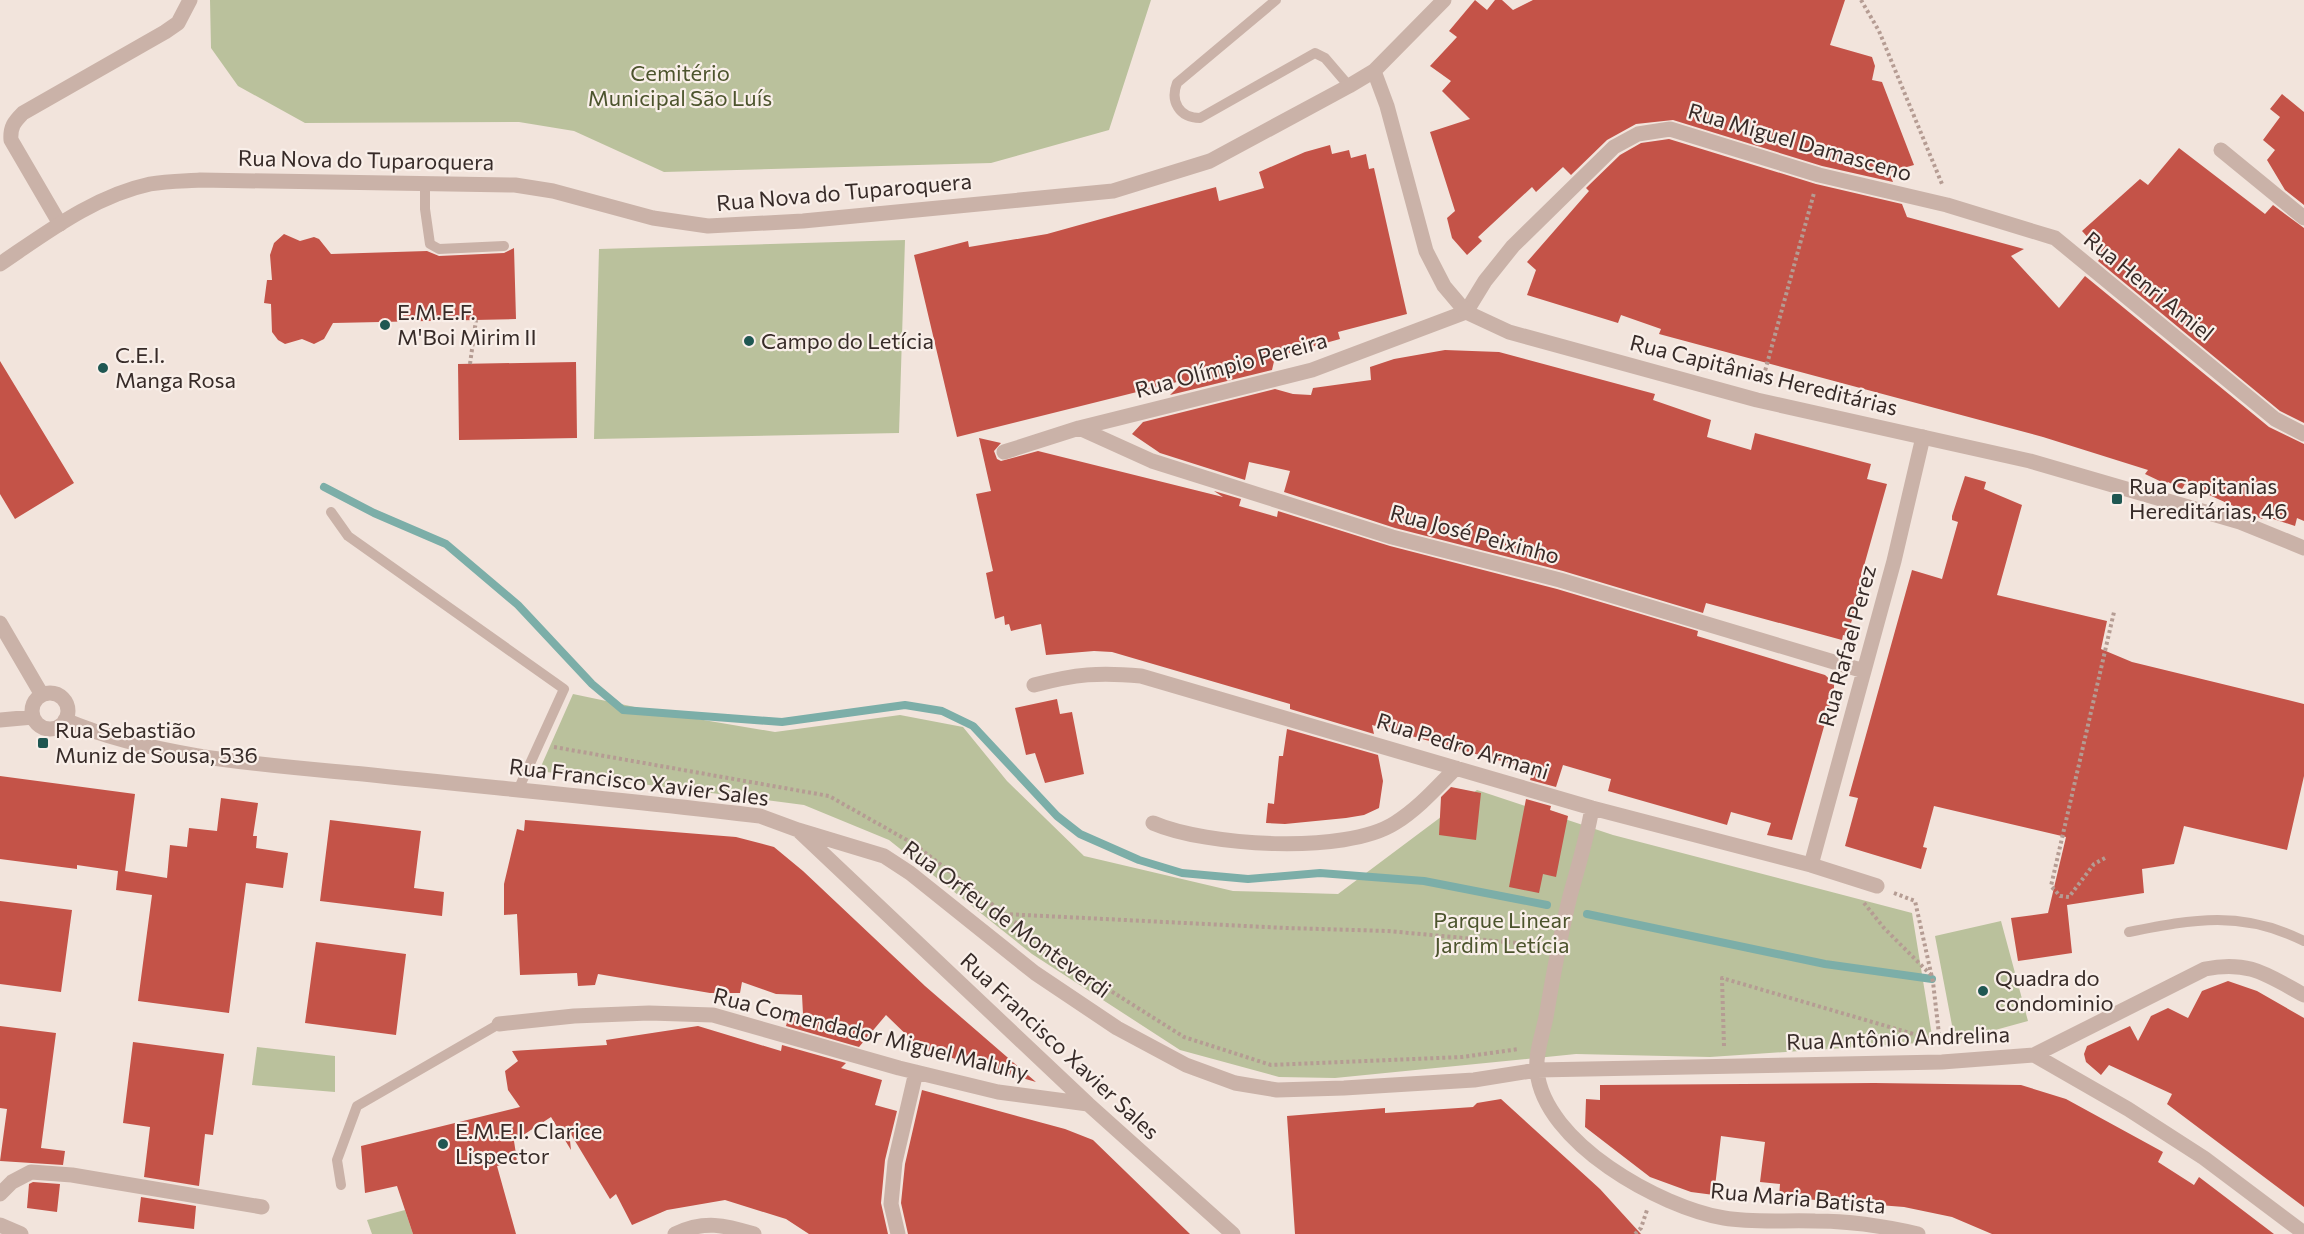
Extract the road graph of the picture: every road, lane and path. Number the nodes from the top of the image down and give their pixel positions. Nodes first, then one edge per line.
1 (190, 0) edge
2 (1276, 0) edge
3 (1444, 0) edge
4 (1861, 0) edge
5 (1374, 71) junction
6 (1349, 86) junction
7 (2221, 150) dead end
8 (1820, 175) junction
9 (425, 184) junction
10 (1947, 206) junction
11 (2304, 218) edge
12 (60, 224) junction
13 (504, 246) dead end
14 (0, 264) edge
15 (1466, 312) junction
16 (476, 320) dead end
17 (470, 364) dead end
18 (1757, 400) junction
19 (1079, 428) junction
20 (2304, 434) edge
21 (1923, 437) junction
22 (1004, 452) dead end
23 (331, 512) dead end
24 (2304, 548) edge
25 (2114, 612) dead end
26 (0, 623) edge
27 (1864, 671) junction
28 (1034, 686) dead end
29 (42, 696) junction
30 (33, 717) junction
31 (0, 720) edge
32 (65, 720) junction
33 (539, 745) junction
34 (1456, 768) junction
35 (518, 790) junction
36 (1592, 808) junction
37 (1153, 823) dead end
38 (798, 830) junction
39 (2105, 858) dead end
40 (1810, 865) junction
41 (1870, 884) junction
42 (1003, 914) junction
43 (2129, 932) dead end
44 (2304, 940) edge
45 (1559, 948) junction
46 (1931, 975) junction
47 (2304, 995) edge
48 (499, 1024) joint
49 (1940, 1041) junction
50 (1541, 1047) junction
51 (2034, 1055) junction
52 (1942, 1062) junction
53 (1721, 1065) junction
54 (1537, 1070) junction
55 (916, 1072) junction
56 (1088, 1104) junction
57 (341, 1185) dead end
58 (0, 1194) edge
59 (1653, 1195) junction
60 (262, 1207) dead end
61 (0, 1225) edge
62 (2304, 1233) edge
63 (21, 1234) edge
64 (675, 1234) edge
65 (754, 1234) edge
66 (898, 1234) edge
67 (1233, 1234) edge
68 (1635, 1234) edge
69 (1918, 1234) edge

1 - 12 street
2 - 6 lane
3 - 5 street, Rua Nova do Tuparoquera
4 - 10 path
5 - 6 street, Rua Nova do Tuparoquera
5 - 15 street, Rua Capitânias Hereditárias
6 - 9 street, Rua Nova do Tuparoquera
7 - 11 street
8 - 10 street, Rua Miguel Damasceno
8 - 15 street, Rua Miguel Damasceno
8 - 18 path
9 - 12 street, Rua Nova do Tuparoquera
9 - 13 lane
10 - 20 street, Rua Henri Amiel
12 - 14 street, Rua Nova do Tuparoquera
15 - 18 street, Rua Capitânias Hereditárias
15 - 19 street, Rua Olímpio Pereira
16 - 17 path
18 - 21 street, Rua Capitânias Hereditárias
19 - 22 street, Rua Olímpio Pereira
19 - 27 street, Rua José Peixinho
21 - 24 street, Rua Capitânias Hereditárias
21 - 27 street, Rua Rafael Perez
23 - 33 lane
25 - 39 path
26 - 29 street
27 - 40 street, Rua Rafael Perez
28 - 34 street, Rua Pedro Armani
29 - 30 street
29 - 32 street
30 - 31 street
30 - 32 street
32 - 35 street, Rua Francisco Xavier Sales
33 - 35 lane
33 - 42 path
34 - 36 street, Rua Pedro Armani
34 - 37 street
35 - 38 street, Rua Francisco Xavier Sales
36 - 40 street, Rua Pedro Armani
36 - 45 street, Rua Maria Batista
38 - 54 street, Rua Orfeu de Monteverdi
38 - 56 street, Rua Francisco Xavier Sales
40 - 41 street, Rua Pedro Armani
41 - 46 path
41 - 46 path
42 - 45 path
42 - 50 path
43 - 44 lane
45 - 50 street, Rua Maria Batista
46 - 49 path
47 - 51 street, Rua Antônio Andrelina
48 - 55 street, Rua Comendador Miguel Maluhy
48 - 57 lane
49 - 52 path
49 - 53 path
50 - 54 street, Rua Maria Batista
51 - 52 street, Rua Antônio Andrelina
51 - 62 street
52 - 53 street, Rua Antônio Andrelina
53 - 54 street, Rua Antônio Andrelina
54 - 59 street, Rua Maria Batista
55 - 56 street, Rua Comendador Miguel Maluhy
55 - 66 street
56 - 67 street, Rua Francisco Xavier Sales
58 - 60 street
59 - 68 path
59 - 69 street, Rua Maria Batista
61 - 63 street
64 - 65 street

